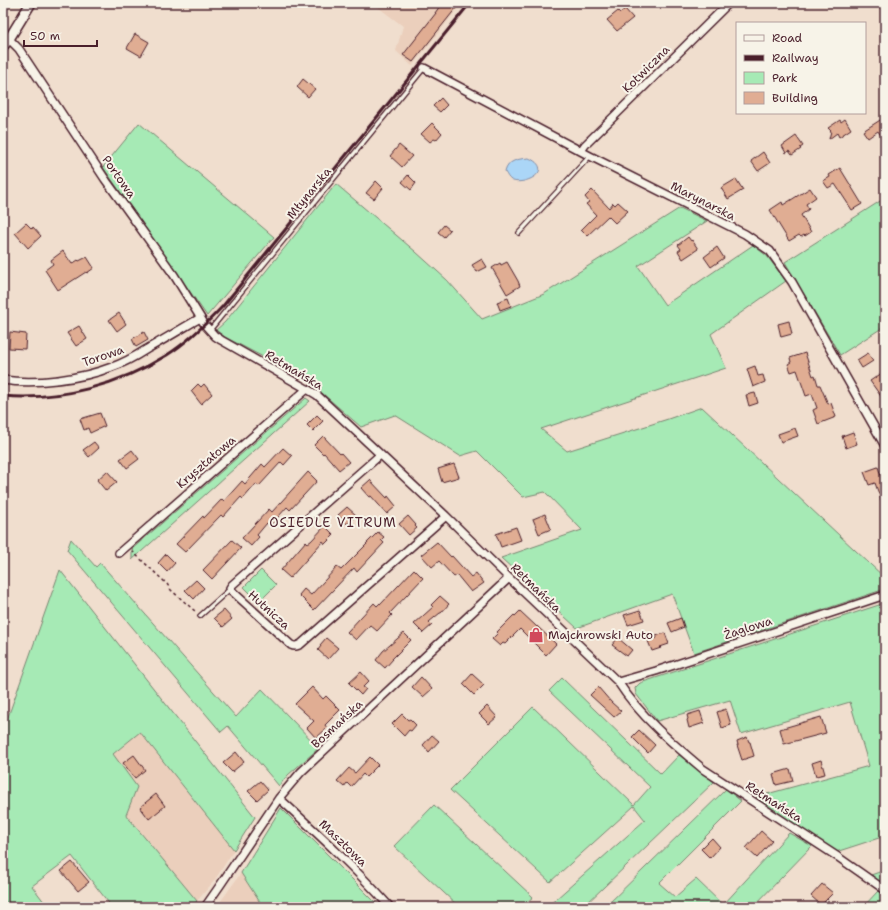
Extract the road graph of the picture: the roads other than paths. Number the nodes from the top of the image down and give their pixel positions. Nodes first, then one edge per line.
1 (31, 3) edge
2 (728, 3) edge
3 (6, 42) edge
4 (424, 68) joint
5 (581, 151) junction
6 (590, 156) junction
7 (519, 234) dead end
8 (200, 318) junction
9 (210, 330) junction
10 (3, 380) edge
11 (307, 389) junction
12 (885, 446) edge
13 (380, 455) junction
14 (446, 516) junction
15 (119, 553) dead end
16 (509, 578) junction
17 (230, 588) junction
18 (885, 595) edge
19 (200, 616) road end
20 (618, 682) junction
21 (279, 798) junction
22 (885, 890) edge
23 (205, 907) edge
24 (390, 907) edge

1 - 3 street, Portowa
2 - 5 street, Kotwiczna
3 - 8 street, Portowa
4 - 5 street, Marynarska
4 - 9 lane, Młynarska
5 - 6 street, Marynarska
6 - 7 lane
6 - 12 street, Marynarska
8 - 9 street, Portowa
8 - 10 street, Torowa
9 - 11 street, Retmańska
11 - 13 street, Retmańska
11 - 15 street, Kryształowa
13 - 14 street, Retmańska
13 - 17 street, Hutnicza
14 - 16 street, Retmańska
14 - 17 street, Hutnicza
16 - 20 street, Retmańska
16 - 21 street, Bosmańska
17 - 19 lane
18 - 20 street, Żaglowa
20 - 22 street, Retmańska
21 - 23 street, Bosmańska
21 - 24 street, Masztowa

